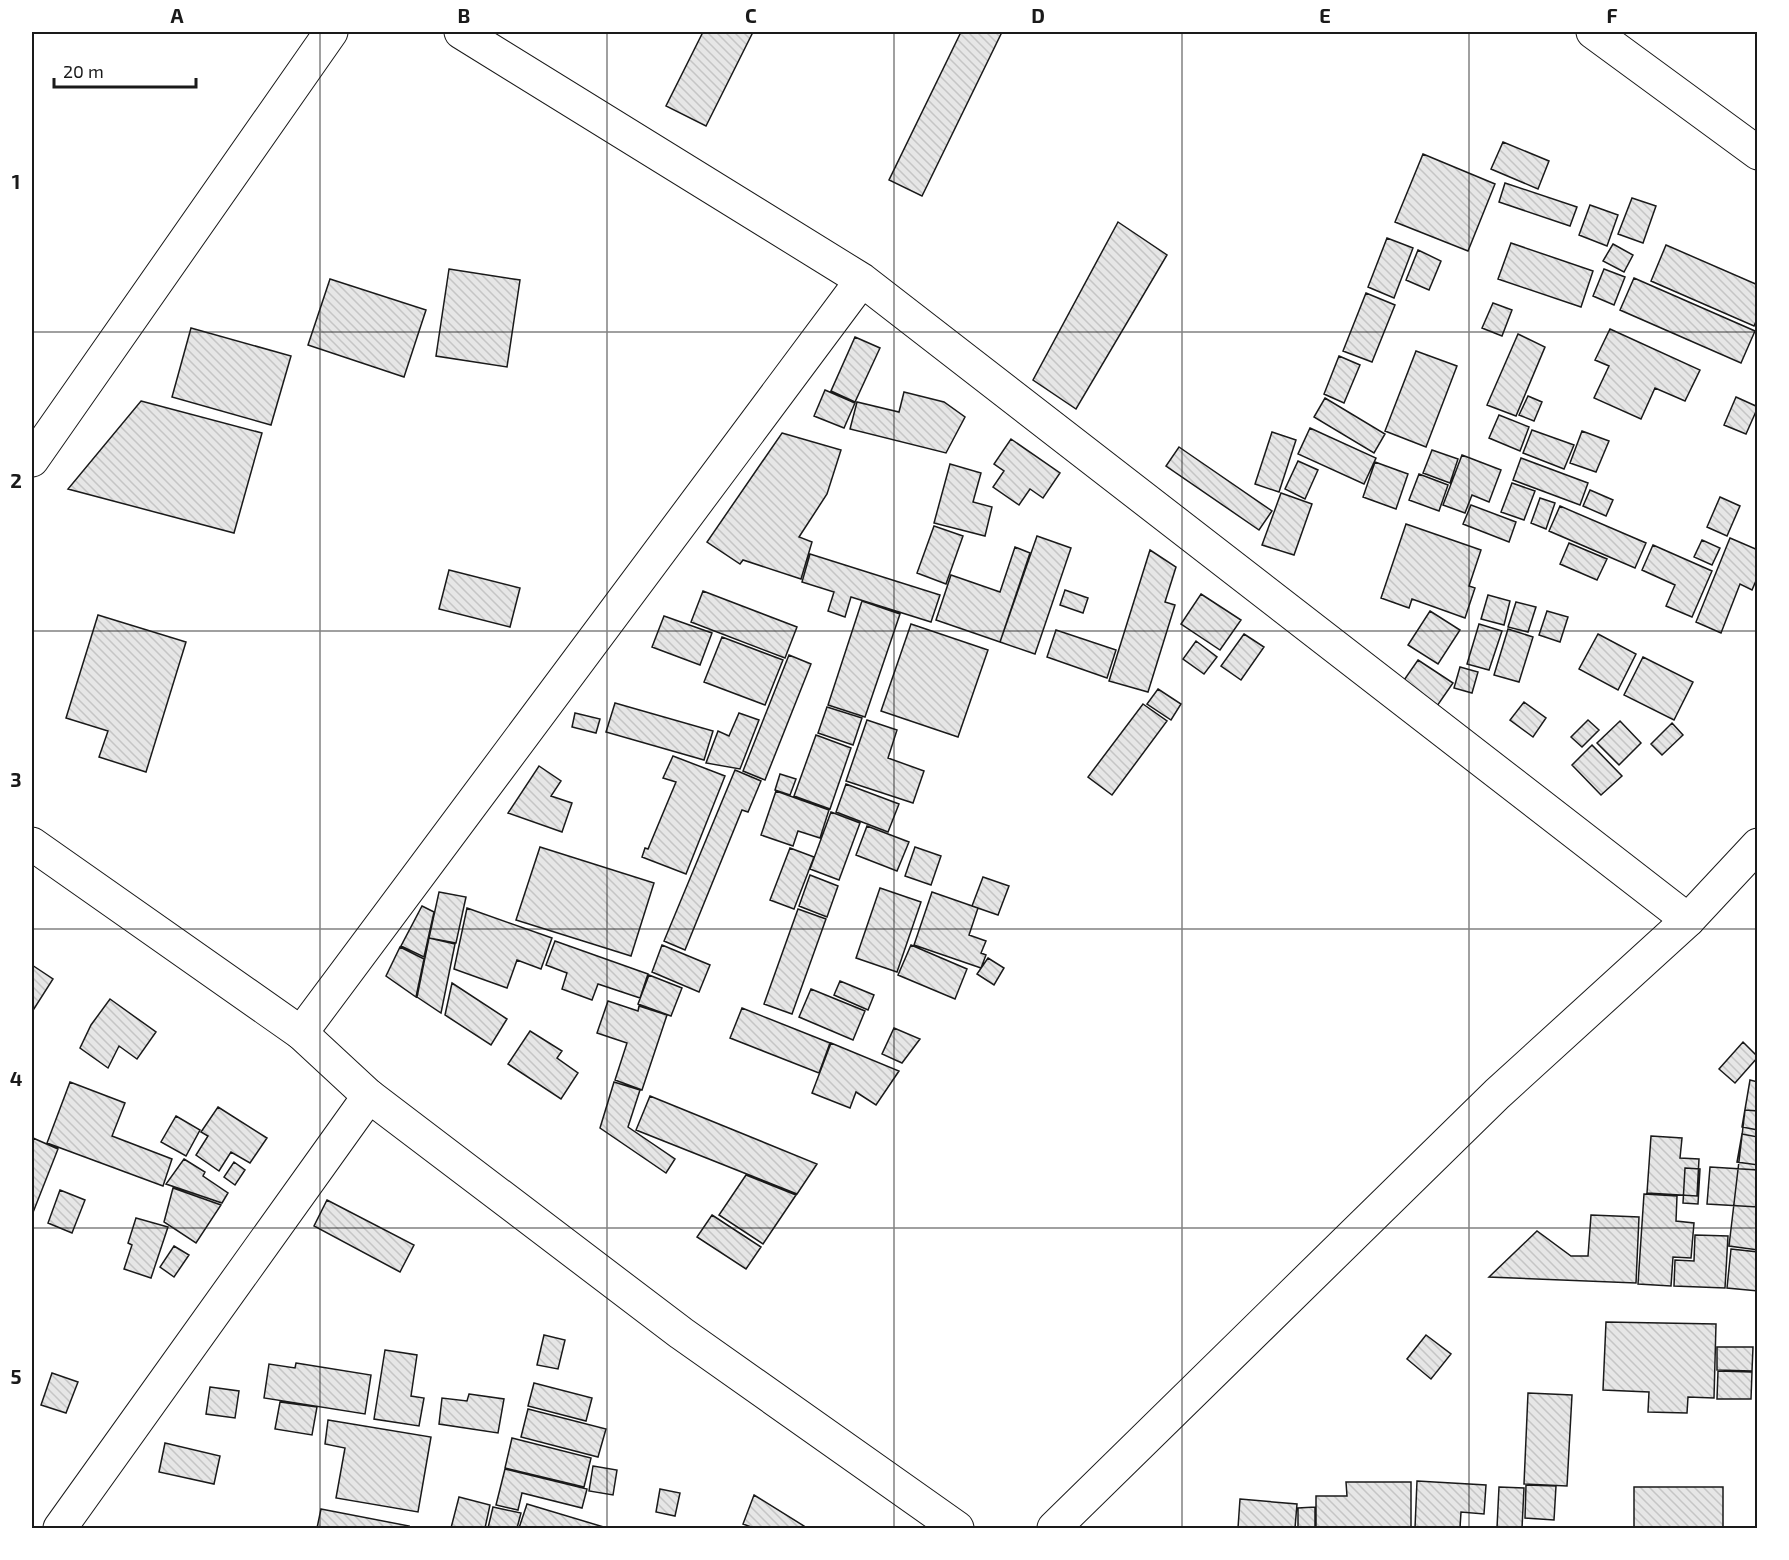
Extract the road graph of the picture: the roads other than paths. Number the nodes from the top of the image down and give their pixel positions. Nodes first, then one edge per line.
1 (331, 32) edge
2 (461, 32) edge
3 (1593, 32) edge
4 (1758, 153) edge
5 (862, 280) junction
6 (32, 460) edge
7 (32, 844) edge
8 (1758, 845) edge
9 (1688, 920) junction
10 (301, 1033) junction
11 (369, 1096) junction
12 (60, 1528) edge
13 (957, 1528) edge
14 (1054, 1528) edge

1 - 6 street
2 - 5 street
3 - 4 street
5 - 9 street
5 - 10 street
7 - 10 street
8 - 9 street
9 - 14 street
10 - 11 street
11 - 12 street
11 - 13 street

